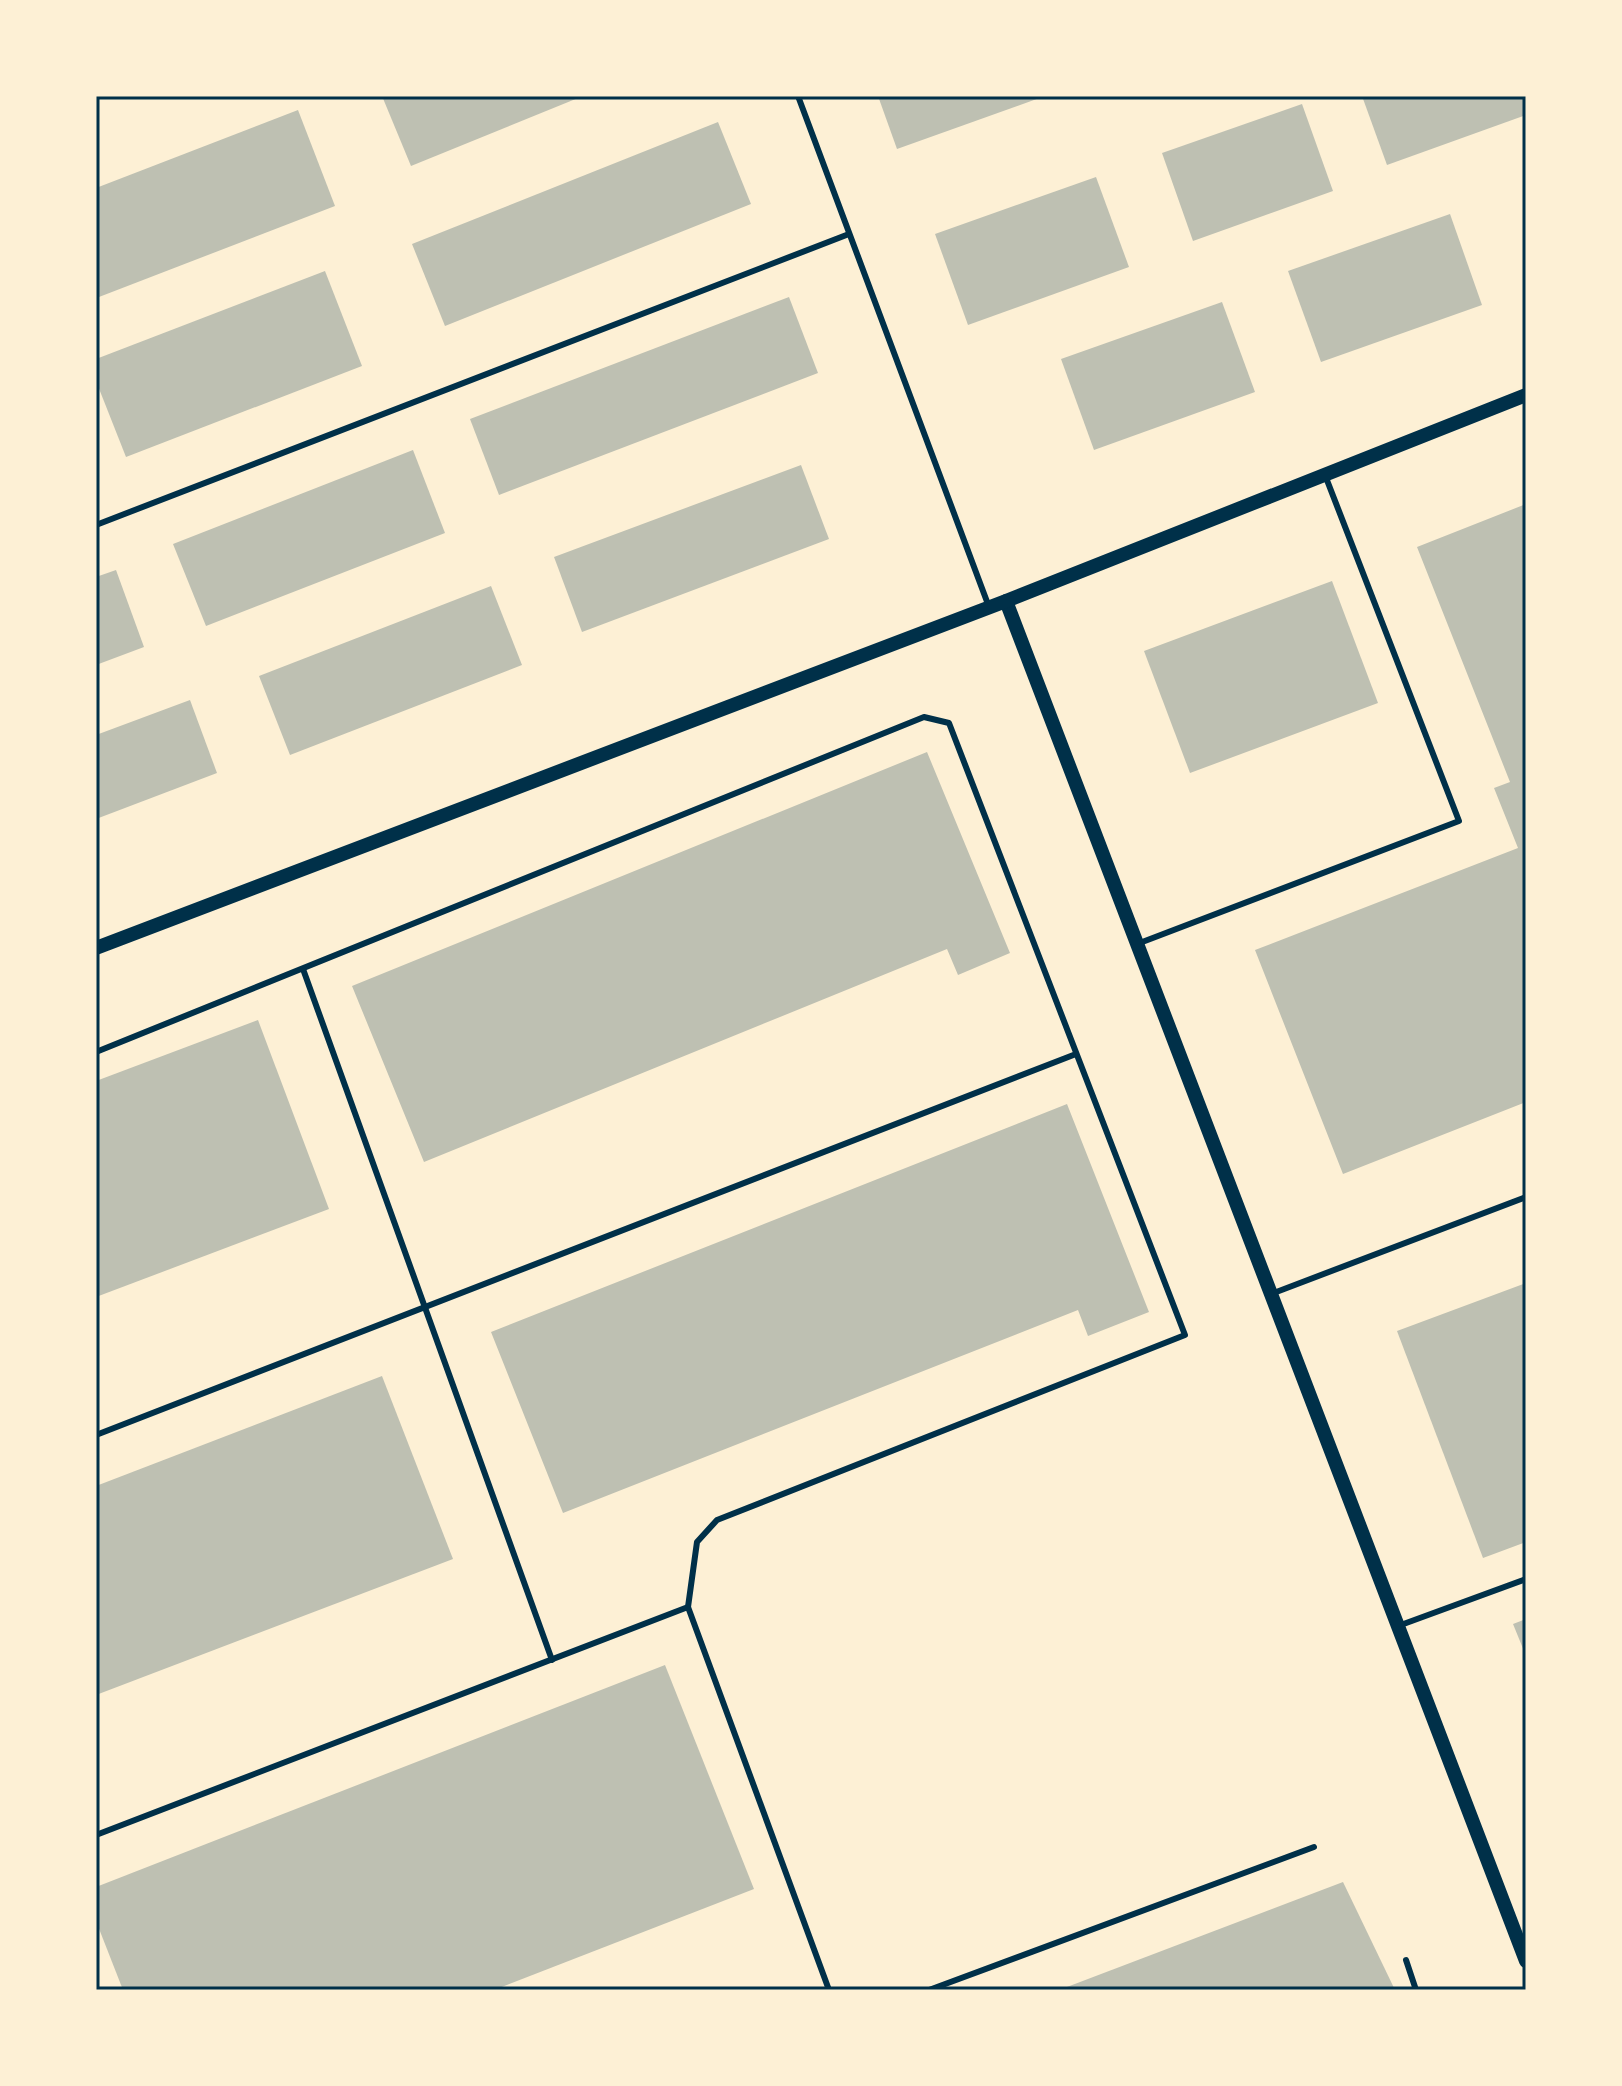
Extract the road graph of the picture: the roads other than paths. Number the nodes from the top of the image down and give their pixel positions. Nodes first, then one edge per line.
1 (798, 96) edge
2 (849, 234) junction
3 (1526, 395) edge
4 (1325, 475) junction
5 (96, 525) edge
6 (1006, 601) junction
7 (989, 607) junction
8 (1137, 944) junction
9 (96, 948) edge
10 (303, 969) junction
11 (96, 1052) edge
12 (1076, 1054) junction
13 (1526, 1197) edge
14 (1271, 1294) junction
15 (425, 1307) junction
16 (96, 1435) edge
17 (1526, 1579) edge
18 (688, 1607) junction
19 (1398, 1626) junction
20 (552, 1660) junction
21 (96, 1835) edge
22 (1314, 1847) dead end
23 (1520, 1927) edge
24 (1406, 1960) dead end
25 (1526, 1961) edge
26 (829, 1990) edge
27 (929, 1990) edge
28 (1416, 1990) edge

1 - 2 lane
2 - 5 lane
2 - 7 lane
3 - 4 street
4 - 6 street
4 - 8 lane
6 - 7 street
6 - 8 street
7 - 9 street
8 - 14 street
10 - 11 lane
10 - 12 lane
10 - 15 lane
12 - 15 lane
12 - 18 lane
13 - 14 lane
14 - 19 street
15 - 16 lane
15 - 20 lane
17 - 19 lane
18 - 20 lane
18 - 26 lane
19 - 23 street
20 - 21 lane
22 - 27 lane
23 - 25 street
24 - 28 lane

